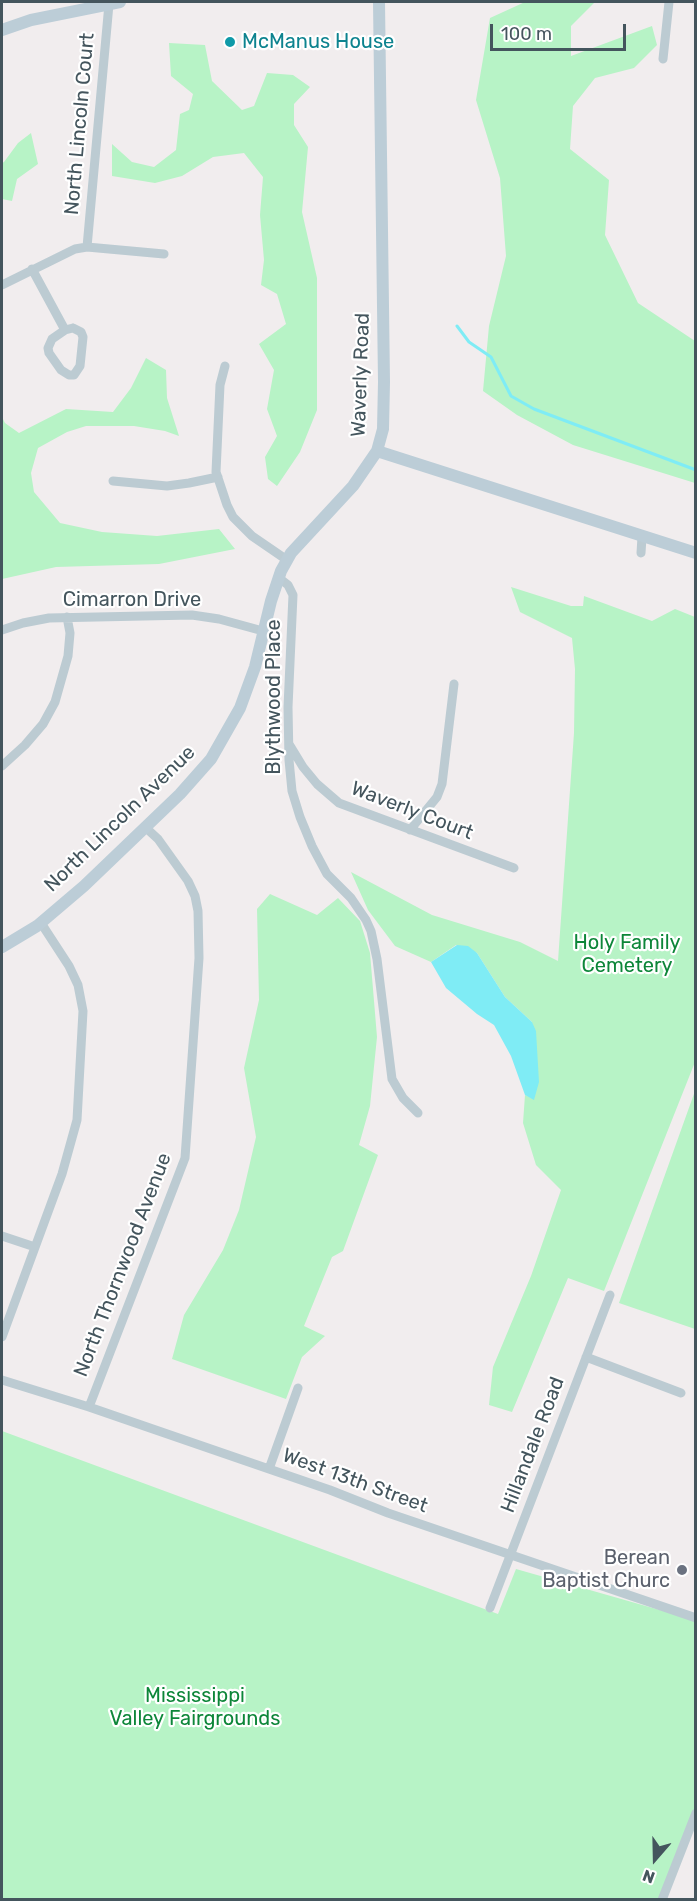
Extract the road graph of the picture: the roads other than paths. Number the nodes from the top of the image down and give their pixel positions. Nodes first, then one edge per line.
1 (379, 2) edge
2 (669, 2) edge
3 (114, 3) edge
4 (2, 30) edge
5 (663, 59) dead end
6 (87, 247) junction
7 (164, 254) dead end
8 (32, 268) junction
9 (2, 285) edge
10 (65, 330) junction
11 (225, 366) dead end
12 (377, 451) junction
13 (218, 477) junction
14 (113, 481) dead end
15 (642, 537) junction
16 (696, 553) edge
17 (641, 554) dead end
18 (287, 560) junction
19 (279, 578) junction
20 (67, 617) junction
21 (2, 630) edge
22 (263, 631) junction
23 (454, 684) dead end
24 (288, 742) junction
25 (2, 766) edge
26 (145, 827) junction
27 (410, 830) junction
28 (514, 868) dead end
29 (41, 923) junction
30 (2, 947) edge
31 (418, 1113) dead end
32 (2, 1236) edge
33 (35, 1247) junction
34 (610, 1295) dead end
35 (2, 1337) edge
36 (586, 1357) junction
37 (2, 1380) edge
38 (298, 1388) dead end
39 (681, 1393) dead end
40 (89, 1407) junction
41 (269, 1469) junction
42 (510, 1555) junction
43 (490, 1608) dead end
44 (696, 1618) edge
45 (696, 1813) edge
46 (691, 1839) edge
47 (662, 1899) edge

1 - 12 street, Waverly Road
2 - 5 street
3 - 4 street
3 - 6 street, North Lincoln Court
6 - 7 street
6 - 8 street
8 - 9 street
8 - 10 street
10 - 10 street
11 - 13 street
12 - 15 street, Waverly Road
12 - 18 street, North Lincoln Avenue
13 - 14 street
13 - 18 street
15 - 16 street, Waverly Road
15 - 17 street
18 - 19 street, North Lincoln Avenue
19 - 22 street, North Lincoln Avenue
19 - 24 street, Blythwood Place
20 - 21 street, Cimarron Drive
20 - 22 street, Cimarron Drive
20 - 25 street
22 - 26 street, North Lincoln Avenue
23 - 27 street
24 - 27 street, Waverly Court
24 - 31 street, Blythwood Place
26 - 29 street, North Lincoln Avenue
26 - 40 street, North Thornwood Avenue
27 - 28 street, Waverly Court
29 - 30 street, North Lincoln Avenue
29 - 33 street
32 - 33 street
33 - 35 street
34 - 36 street, Hillandale Road
36 - 39 street
36 - 42 street, Hillandale Road
37 - 40 street, West 13th Street
38 - 41 street
40 - 41 street, West 13th Street
41 - 42 street, West 13th Street
42 - 43 street, Hillandale Road
42 - 44 street, West 13th Street
45 - 46 street
46 - 47 street

